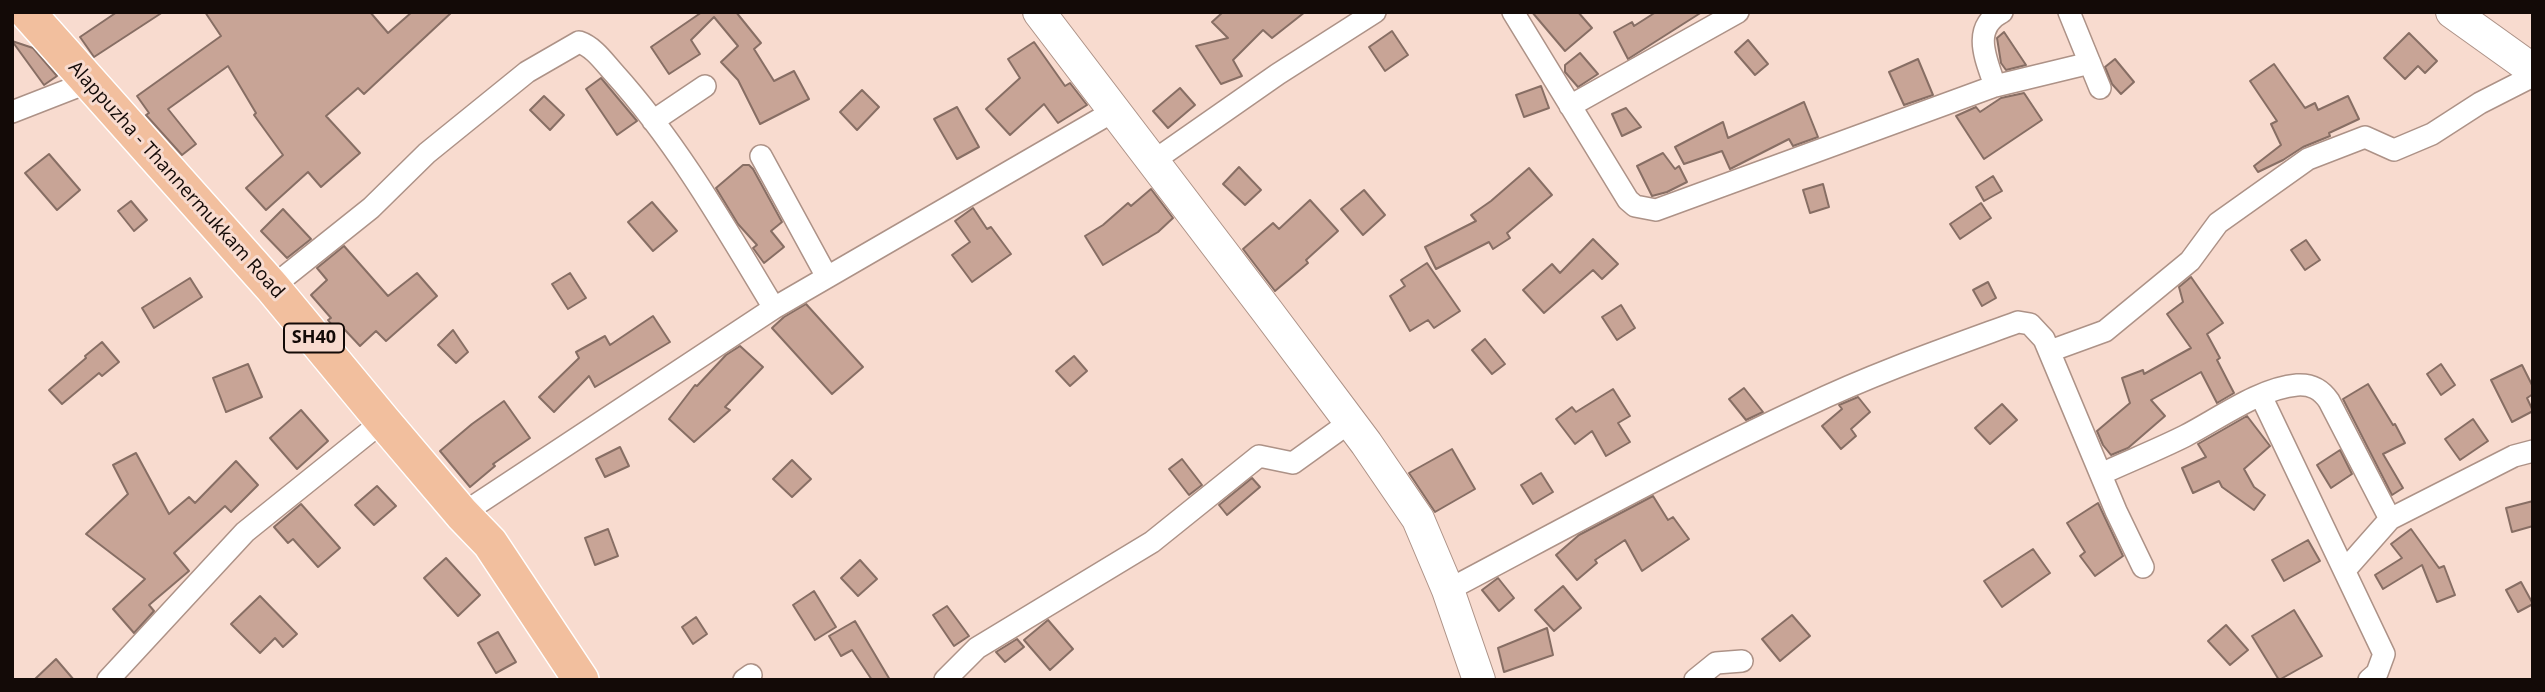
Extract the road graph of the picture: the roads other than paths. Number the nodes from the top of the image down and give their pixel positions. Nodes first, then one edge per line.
1 (27, 12) edge
2 (1040, 12) edge
3 (1375, 12) edge
4 (1513, 12) edge
5 (1738, 12) edge
6 (2002, 12) edge
7 (2069, 12) edge
8 (2452, 12) edge
9 (2090, 63) junction
10 (2533, 70) edge
11 (2533, 76) edge
12 (89, 82) junction
13 (705, 86) dead end
14 (1996, 86) junction
15 (2100, 88) dead end
16 (1570, 106) junction
17 (1114, 111) junction
18 (12, 112) edge
19 (653, 121) junction
20 (761, 156) dead end
21 (1152, 162) junction
22 (827, 277) junction
23 (272, 287) junction
24 (774, 308) junction
25 (2050, 351) junction
26 (2261, 396) junction
27 (383, 421) junction
28 (1350, 422) junction
29 (2533, 450) edge
30 (2101, 474) junction
31 (462, 514) junction
32 (2390, 519) junction
33 (2143, 567) dead end
34 (2345, 570) junction
35 (1448, 590) junction
36 (1742, 661) dead end
37 (2380, 678) edge
38 (108, 680) edge
39 (581, 680) edge
40 (945, 680) edge
41 (1479, 680) edge
42 (1695, 680) edge

1 - 12 main road, Alappuzha - Thannermukkam Road / SH40
2 - 17 main road
3 - 21 street
4 - 16 street
5 - 16 street
6 - 14 street
7 - 9 street
8 - 10 main road
9 - 14 street
9 - 15 street
11 - 25 street
12 - 18 street
12 - 23 main road, Alappuzha - Thannermukkam Road / SH40
13 - 19 street
14 - 16 street
17 - 21 main road
17 - 22 street
19 - 23 street
19 - 24 street
20 - 22 street
21 - 28 main road
22 - 24 street
23 - 27 main road, Alappuzha - Thannermukkam Road / SH40
24 - 31 street
25 - 30 street
25 - 35 street
26 - 30 street
26 - 32 street
26 - 34 street
27 - 31 main road, Alappuzha - Thannermukkam Road / SH40
27 - 38 street
28 - 35 main road
28 - 40 street
29 - 32 street
30 - 33 street
31 - 39 main road, Alappuzha - Thannermukkam Road / SH40
32 - 34 street
34 - 37 street
35 - 41 main road
36 - 42 street

